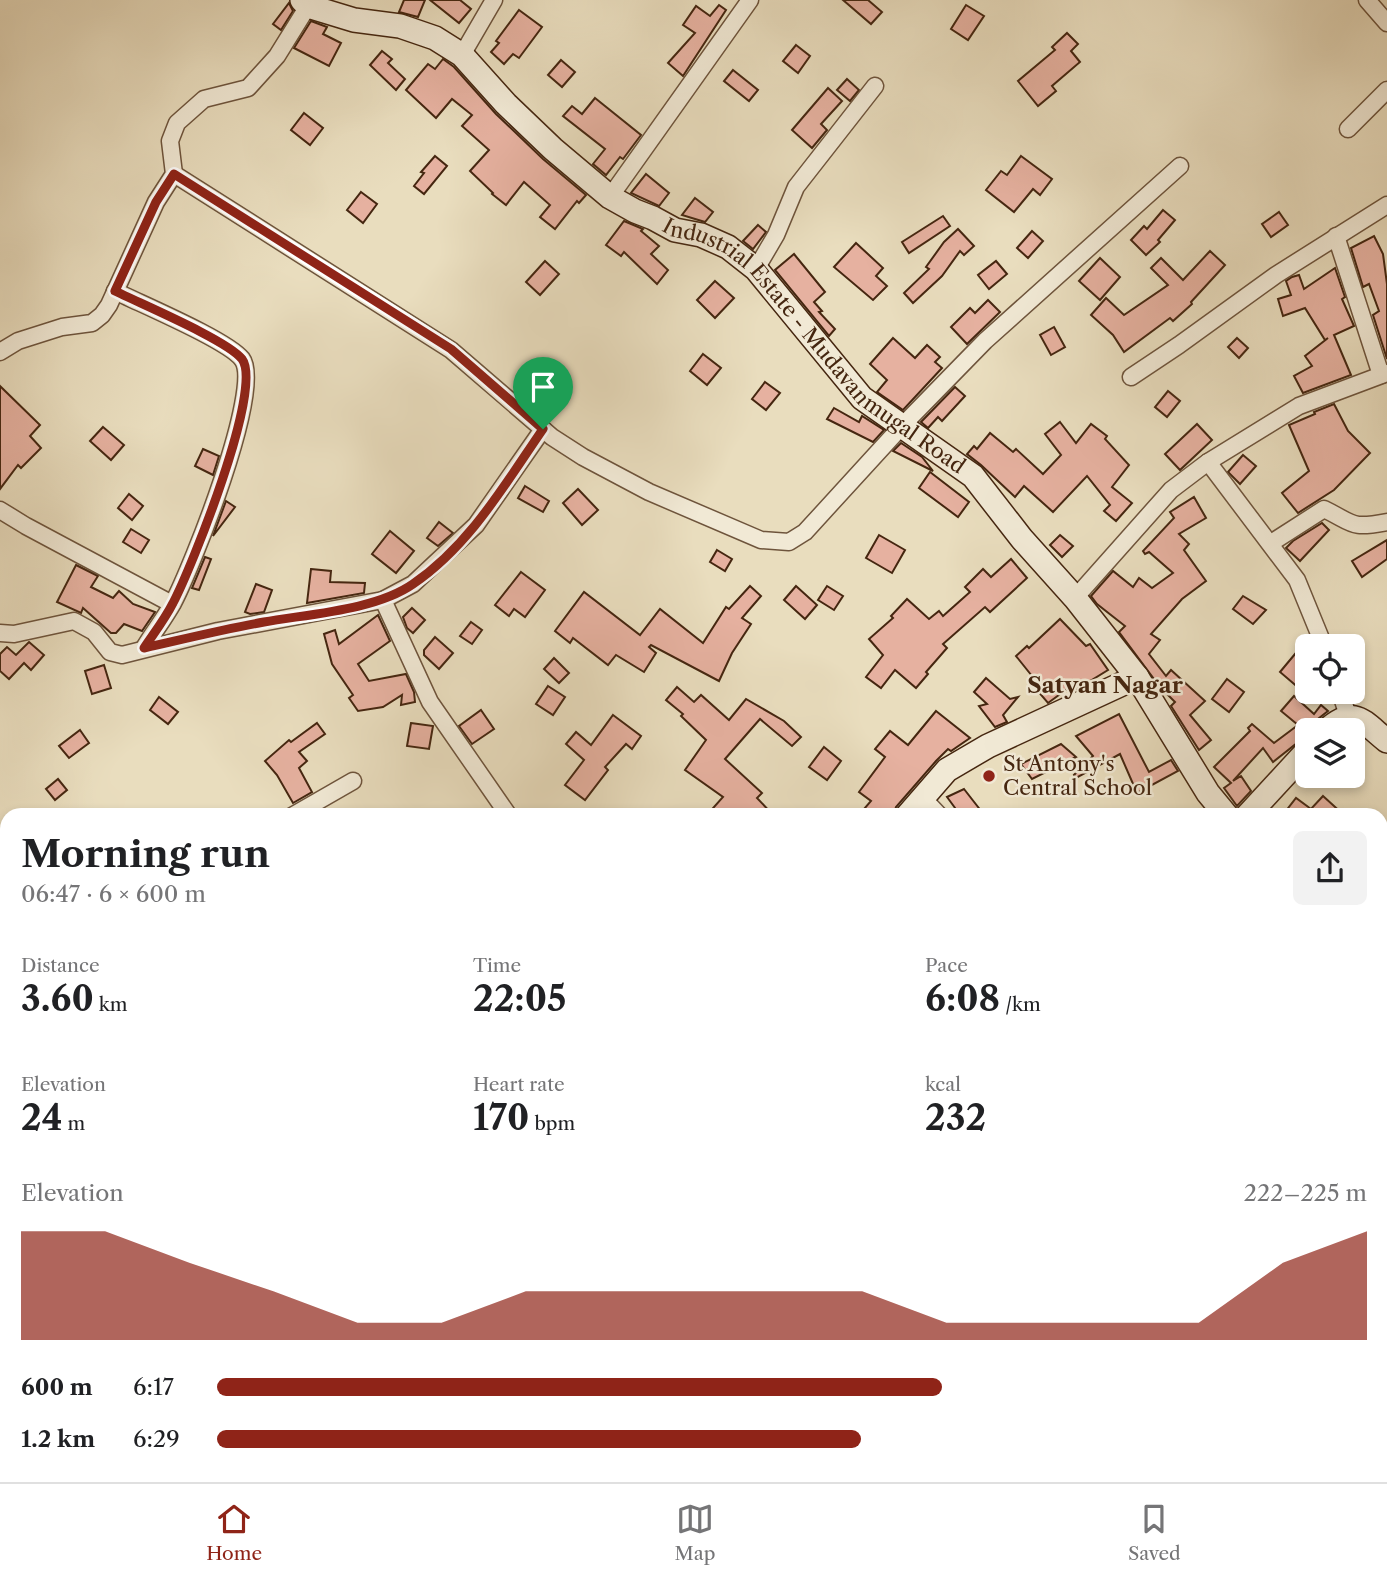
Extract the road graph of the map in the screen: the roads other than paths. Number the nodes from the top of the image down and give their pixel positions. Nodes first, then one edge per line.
1 (494, 0) edge
2 (750, 0) edge
3 (1367, 0) edge
4 (305, 3) edge
5 (1387, 23) edge
6 (462, 55) junction
7 (875, 86) dead end
8 (1387, 90) edge
9 (1348, 129) dead end
10 (1180, 166) dead end
11 (174, 174) junction
12 (610, 197) junction
13 (1387, 205) edge
14 (1336, 236) junction
15 (756, 269) junction
16 (115, 291) junction
17 (0, 352) edge
18 (1384, 374) edge
19 (1131, 377) dead end
20 (901, 427) junction
21 (543, 429) junction
22 (1208, 462) junction
23 (0, 510) edge
24 (1387, 522) edge
25 (1272, 543) junction
26 (1075, 598) junction
27 (383, 600) junction
28 (172, 604) junction
29 (0, 633) edge
30 (1319, 634) edge
31 (144, 648) junction
32 (1137, 677) junction
33 (1344, 704) edge
34 (1348, 716) junction
35 (1343, 718) edge
36 (1387, 741) edge
37 (1295, 764) edge
38 (353, 780) dead end
39 (922, 797) junction
40 (317, 801) junction
41 (305, 808) edge
42 (321, 808) edge
43 (503, 808) edge
44 (913, 808) edge
45 (932, 808) edge
46 (1220, 808) edge
47 (1254, 808) edge

1 - 6 street
2 - 12 street
3 - 5 street
4 - 6 street, Industrial Estate - Mudavanmugal Road
4 - 11 street
6 - 12 street, Industrial Estate - Mudavanmugal Road
7 - 15 street
8 - 9 street
10 - 20 street
11 - 16 street
11 - 21 street
12 - 15 street, Industrial Estate - Mudavanmugal Road
13 - 14 street
14 - 18 street
14 - 19 street
15 - 20 street, Industrial Estate - Mudavanmugal Road
16 - 17 street
16 - 28 street
18 - 22 street
20 - 21 street
20 - 26 street, Industrial Estate - Mudavanmugal Road
21 - 27 street
22 - 25 street
22 - 26 street
23 - 28 street
24 - 25 street
25 - 30 street
26 - 32 street, Industrial Estate - Mudavanmugal Road
27 - 31 street
27 - 43 street
28 - 31 street
29 - 31 street
32 - 39 street
32 - 46 street, Industrial Estate - Mudavanmugal Road
33 - 34 street
34 - 35 street
34 - 36 street
37 - 47 street
38 - 40 street
39 - 44 street
39 - 45 street
40 - 41 street
40 - 42 street

